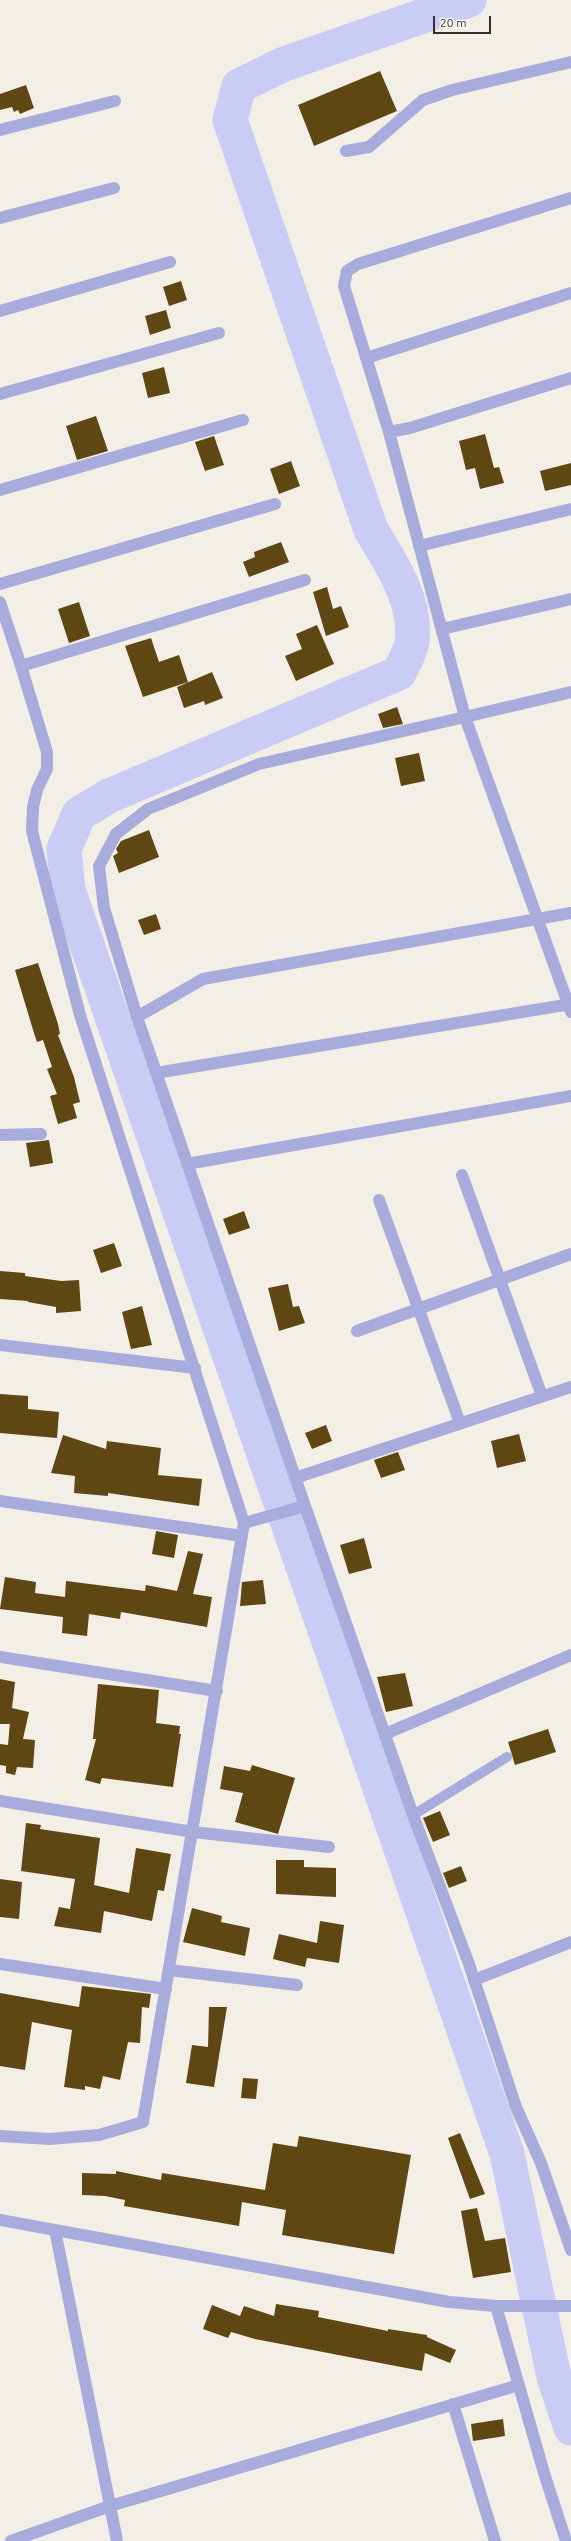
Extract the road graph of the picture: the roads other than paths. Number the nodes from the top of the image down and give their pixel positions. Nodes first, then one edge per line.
1 (571, 62) edge
2 (115, 101) dead end
3 (0, 130) edge
4 (346, 151) dead end
5 (114, 188) dead end
6 (571, 198) edge
7 (0, 218) edge
8 (170, 262) dead end
9 (571, 293) edge
10 (0, 311) edge
11 (219, 333) dead end
12 (366, 358) junction
13 (571, 378) edge
14 (0, 394) edge
15 (243, 420) dead end
16 (389, 432) junction
17 (0, 490) edge
18 (275, 504) dead end
19 (571, 509) edge
20 (419, 546) junction
21 (305, 580) dead end
22 (0, 584) edge
23 (571, 599) edge
24 (0, 602) edge
25 (442, 629) junction
26 (21, 666) junction
27 (571, 692) edge
28 (465, 716) junction
29 (571, 913) edge
30 (537, 919) junction
31 (570, 1007) edge
32 (137, 1017) junction
33 (156, 1073) junction
34 (571, 1096) edge
35 (41, 1134) dead end
36 (0, 1135) edge
37 (187, 1164) junction
38 (462, 1175) dead end
39 (379, 1200) dead end
40 (571, 1254) edge
41 (499, 1281) junction
42 (418, 1309) junction
43 (357, 1331) dead end
44 (0, 1345) edge
45 (195, 1368) junction
46 (571, 1387) edge
47 (542, 1396) junction
48 (460, 1423) junction
49 (295, 1478) junction
50 (0, 1501) edge
51 (300, 1508) junction
52 (244, 1523) junction
53 (242, 1536) junction
54 (571, 1655) edge
55 (0, 1657) edge
56 (217, 1691) junction
57 (385, 1734) junction
58 (507, 1757) dead end
59 (0, 1801) edge
60 (413, 1815) junction
61 (193, 1832) junction
62 (329, 1847) dead end
63 (571, 1942) edge
64 (0, 1964) edge
65 (170, 1970) junction
66 (474, 1980) junction
67 (298, 1984) dead end
68 (166, 1989) junction
69 (0, 2136) edge
70 (0, 2220) edge
71 (55, 2230) junction
72 (571, 2250) edge
73 (496, 2306) junction
74 (567, 2306) edge
75 (518, 2385) junction
76 (453, 2404) junction
77 (110, 2506) junction
78 (11, 2541) edge
79 (117, 2541) edge
80 (494, 2541) edge
81 (566, 2541) edge

1 - 4 street
2 - 3 street
5 - 7 street
6 - 12 street
8 - 10 street
9 - 12 street
11 - 14 street
12 - 16 street
13 - 16 street
15 - 17 street
16 - 20 street
18 - 22 street
19 - 20 street
20 - 25 street
21 - 26 street
23 - 25 street
24 - 26 street
25 - 28 street
26 - 45 street
27 - 28 street
28 - 30 street
28 - 32 street
29 - 30 street
30 - 31 street
30 - 32 street
31 - 33 street
32 - 33 street
33 - 37 street
34 - 37 street
35 - 36 street
37 - 49 street
38 - 41 street
39 - 42 street
40 - 41 street
41 - 42 street
41 - 47 street
42 - 43 street
42 - 48 street
44 - 45 street
45 - 52 street
46 - 47 street
47 - 48 street
48 - 49 street
49 - 51 street
50 - 53 street
51 - 52 street
51 - 57 street
52 - 53 street
53 - 56 street
54 - 57 street
55 - 56 street
56 - 61 street
57 - 60 street
58 - 60 lane
59 - 61 street
60 - 66 street
61 - 62 street
61 - 65 street
63 - 66 street
64 - 68 street
65 - 67 street
65 - 68 street
66 - 72 street
68 - 69 street
70 - 71 street
71 - 73 street
71 - 77 street
73 - 74 street
73 - 75 street
75 - 76 street
75 - 81 street
76 - 77 street
76 - 80 street
77 - 78 street
77 - 79 street

